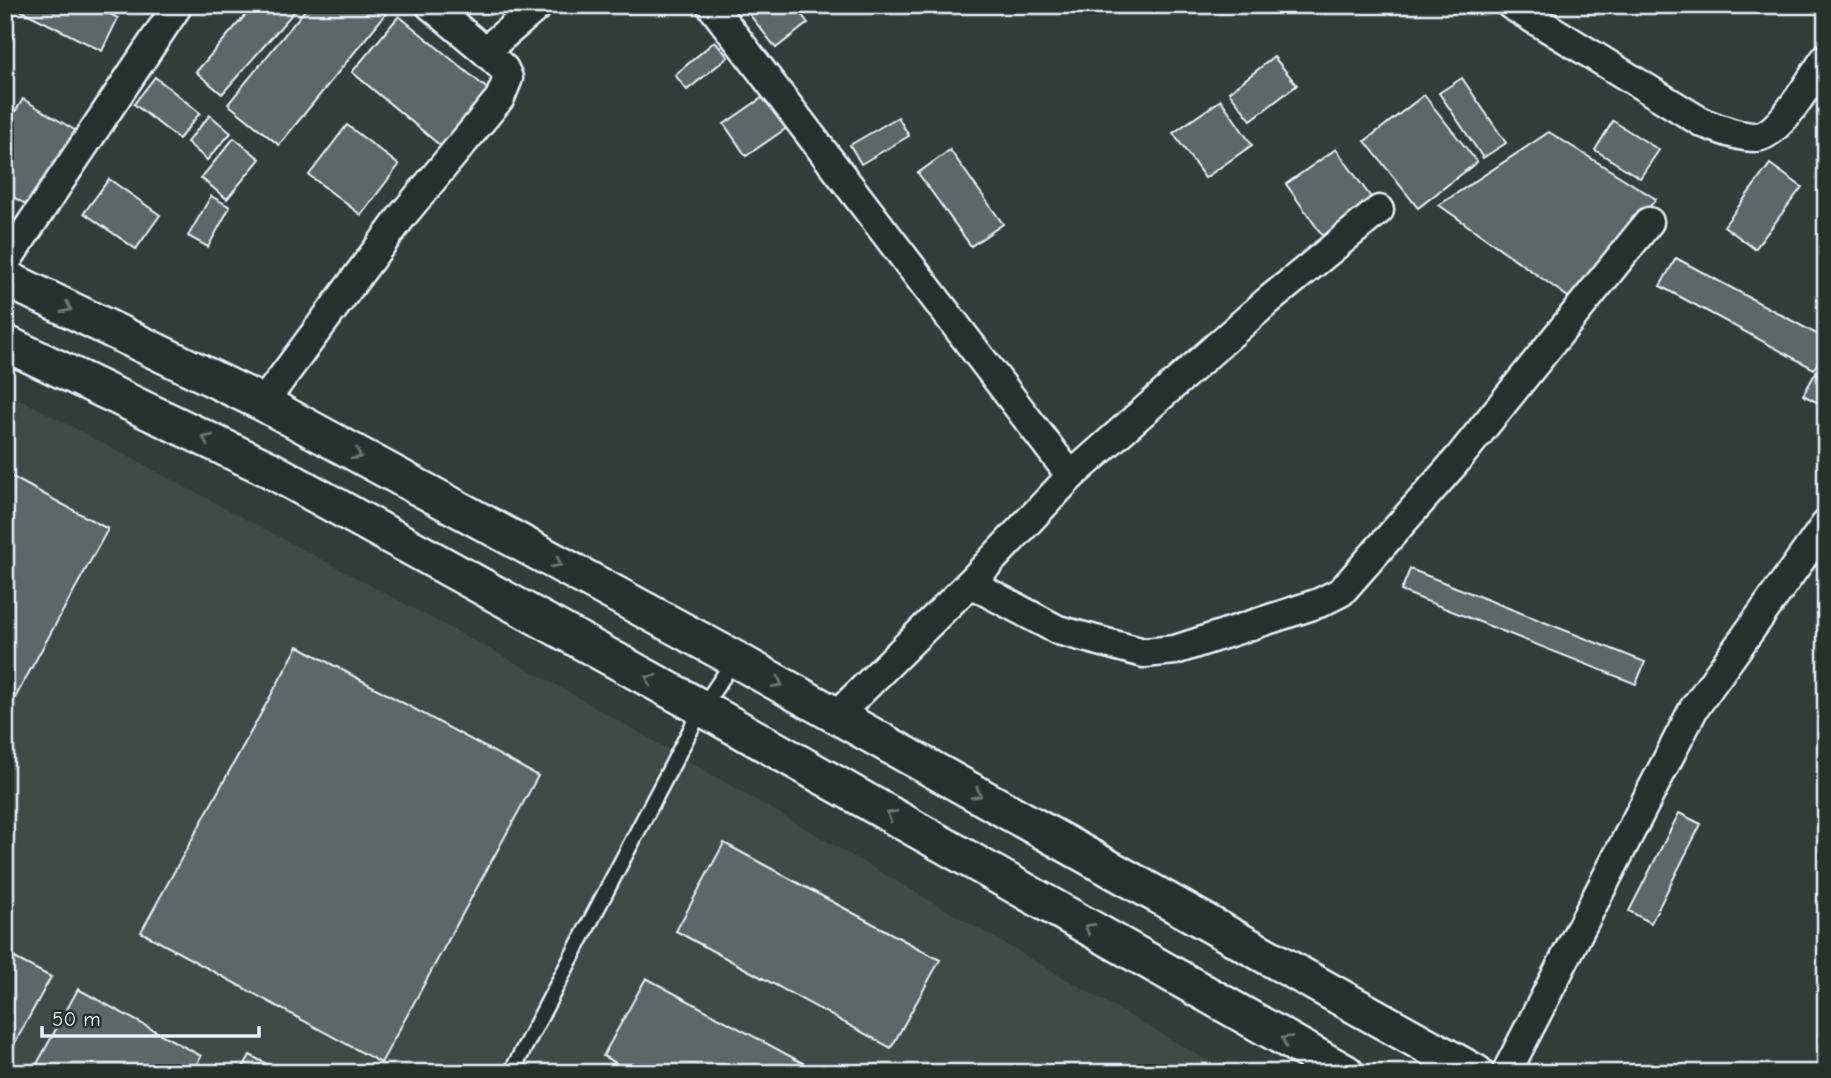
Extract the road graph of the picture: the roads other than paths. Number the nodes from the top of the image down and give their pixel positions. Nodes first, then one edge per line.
1 (177, 5) edge
2 (430, 5) edge
3 (539, 5) edge
4 (711, 5) edge
5 (1511, 5) edge
6 (485, 51) junction
7 (1826, 58) edge
8 (1379, 210) dead end
9 (1649, 222) dead end
10 (5, 263) edge
11 (5, 278) edge
12 (5, 342) edge
13 (263, 403) junction
14 (296, 422) junction
15 (269, 469) junction
16 (1071, 476) junction
17 (1826, 524) edge
18 (970, 583) junction
19 (735, 659) junction
20 (702, 708) junction
21 (836, 716) junction
22 (511, 1073) edge
23 (1346, 1073) edge
24 (1476, 1073) edge
25 (1506, 1073) edge

1 - 10 street
2 - 6 street
3 - 6 street
4 - 16 street
5 - 7 street
6 - 13 street
8 - 16 street
9 - 18 street
11 -> 13 street
15 -> 12 street
13 - 14 street
14 - 15 street
14 -> 19 street
20 -> 15 street
16 - 18 street
17 - 25 street
18 - 21 street
19 - 20 lane
19 -> 21 street
20 - 22 lane
23 -> 20 street
21 -> 24 street

